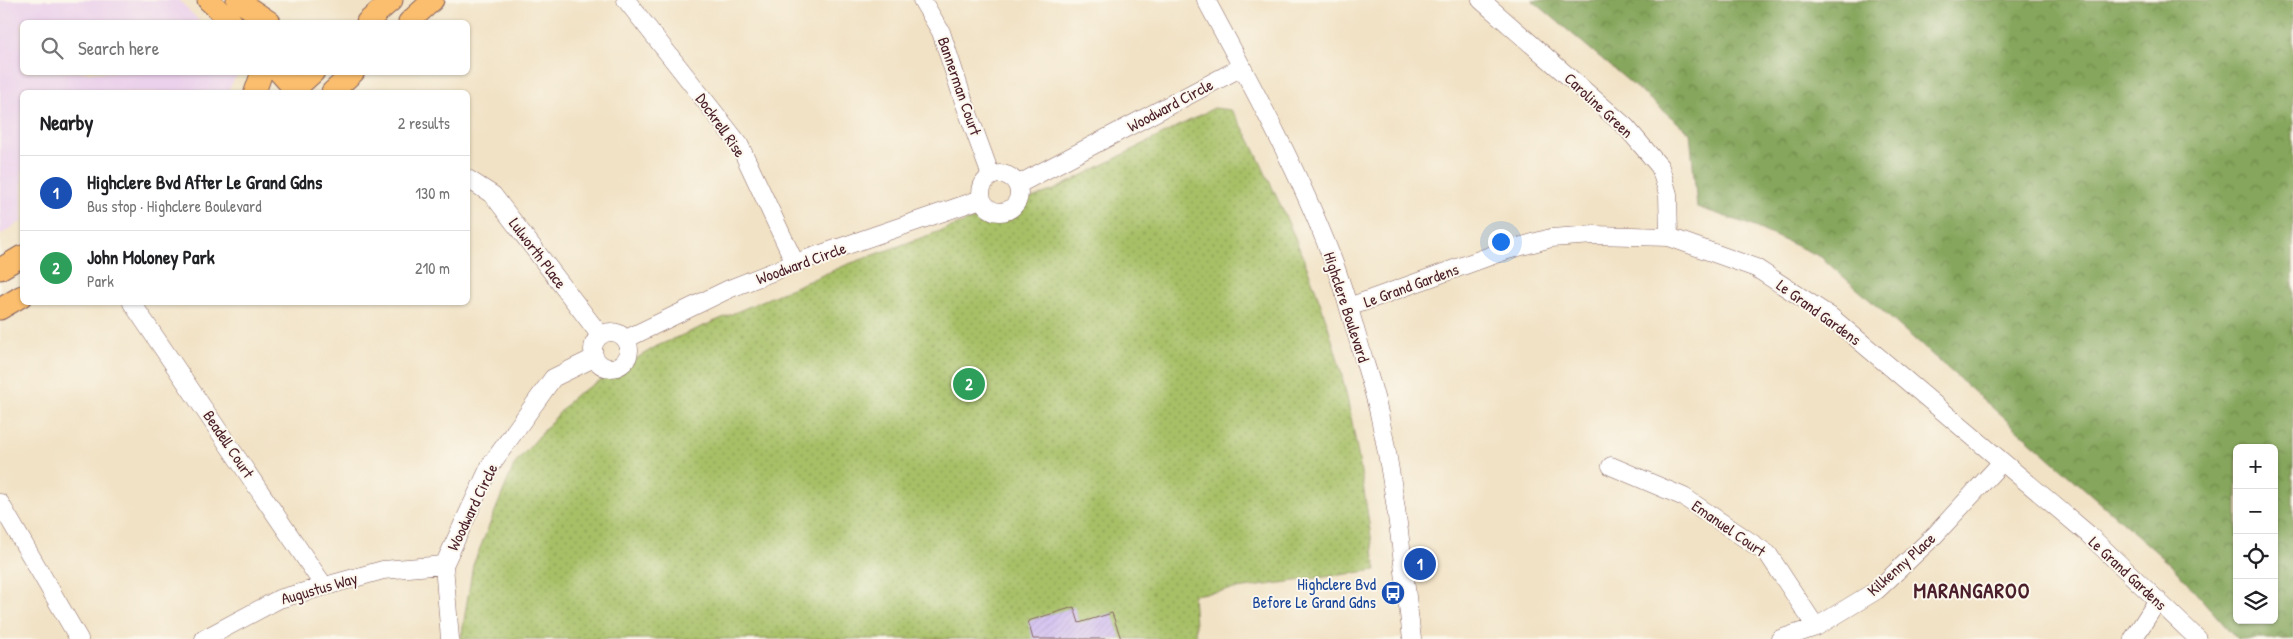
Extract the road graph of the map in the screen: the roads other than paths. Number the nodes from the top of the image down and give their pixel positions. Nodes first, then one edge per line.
1 (208, 0) edge
2 (233, 0) edge
3 (237, 0) edge
4 (392, 0) edge
5 (433, 0) edge
6 (626, 0) edge
7 (922, 0) edge
8 (1206, 0) edge
9 (1481, 0) edge
10 (230, 20) edge
11 (252, 20) edge
12 (267, 20) edge
13 (370, 20) edge
14 (411, 20) edge
15 (1242, 67) junction
16 (261, 75) edge
17 (285, 75) edge
18 (351, 75) edge
19 (303, 85) edge
20 (255, 90) edge
21 (334, 90) edge
22 (991, 176) junction
23 (470, 180) edge
24 (1017, 185) junction
25 (981, 199) junction
26 (1669, 236) junction
27 (20, 257) edge
28 (795, 264) junction
29 (0, 269) edge
30 (20, 297) edge
31 (133, 305) edge
32 (1349, 308) junction
33 (0, 309) edge
34 (600, 335) junction
35 (626, 339) junction
36 (594, 358) junction
37 (2002, 462) junction
38 (1611, 466) dead end
39 (0, 503) edge
40 (444, 566) junction
41 (324, 586) junction
42 (2158, 600) junction
43 (1816, 627) junction
44 (79, 639) edge
45 (204, 639) edge
46 (450, 639) edge
47 (1412, 639) edge
48 (1780, 639) edge
49 (2133, 639) edge
50 (2198, 639) edge

1 - 10 main road
2 - 11 main road
3 - 12 main road
4 - 13 main road
5 - 14 main road
6 - 28 street, Dockrell Rise
7 - 22 street, Bannerman Court
8 - 15 street, Highclere Boulevard
9 - 26 street, Caroline Green
15 - 24 street, Woodward Circle
15 - 32 street, Highclere Boulevard
16 - 20 main road
17 - 19 main road
18 - 21 main road
22 - 24 street
22 - 25 street
23 - 34 street, Lulworth Place
24 - 25 street
25 - 28 street, Woodward Circle
26 - 32 street, Le Grand Gardens
26 - 37 street, Le Grand Gardens
27 - 29 main road
28 - 35 street, Woodward Circle
30 - 33 main road
31 - 41 street, Beadell Court
32 - 47 street, Highclere Boulevard
34 - 35 street
34 - 36 street
35 - 36 street
36 - 40 street, Woodward Circle
37 - 42 street, Le Grand Gardens
37 - 43 street, Kilkenny Place
38 - 43 street, Emanuel Court
39 - 44 street
40 - 41 street, Augustus Way
40 - 46 street, Woodward Circle
41 - 45 street, Augustus Way
42 - 49 street
42 - 50 street, Le Grand Gardens
43 - 48 street, Kilkenny Place

